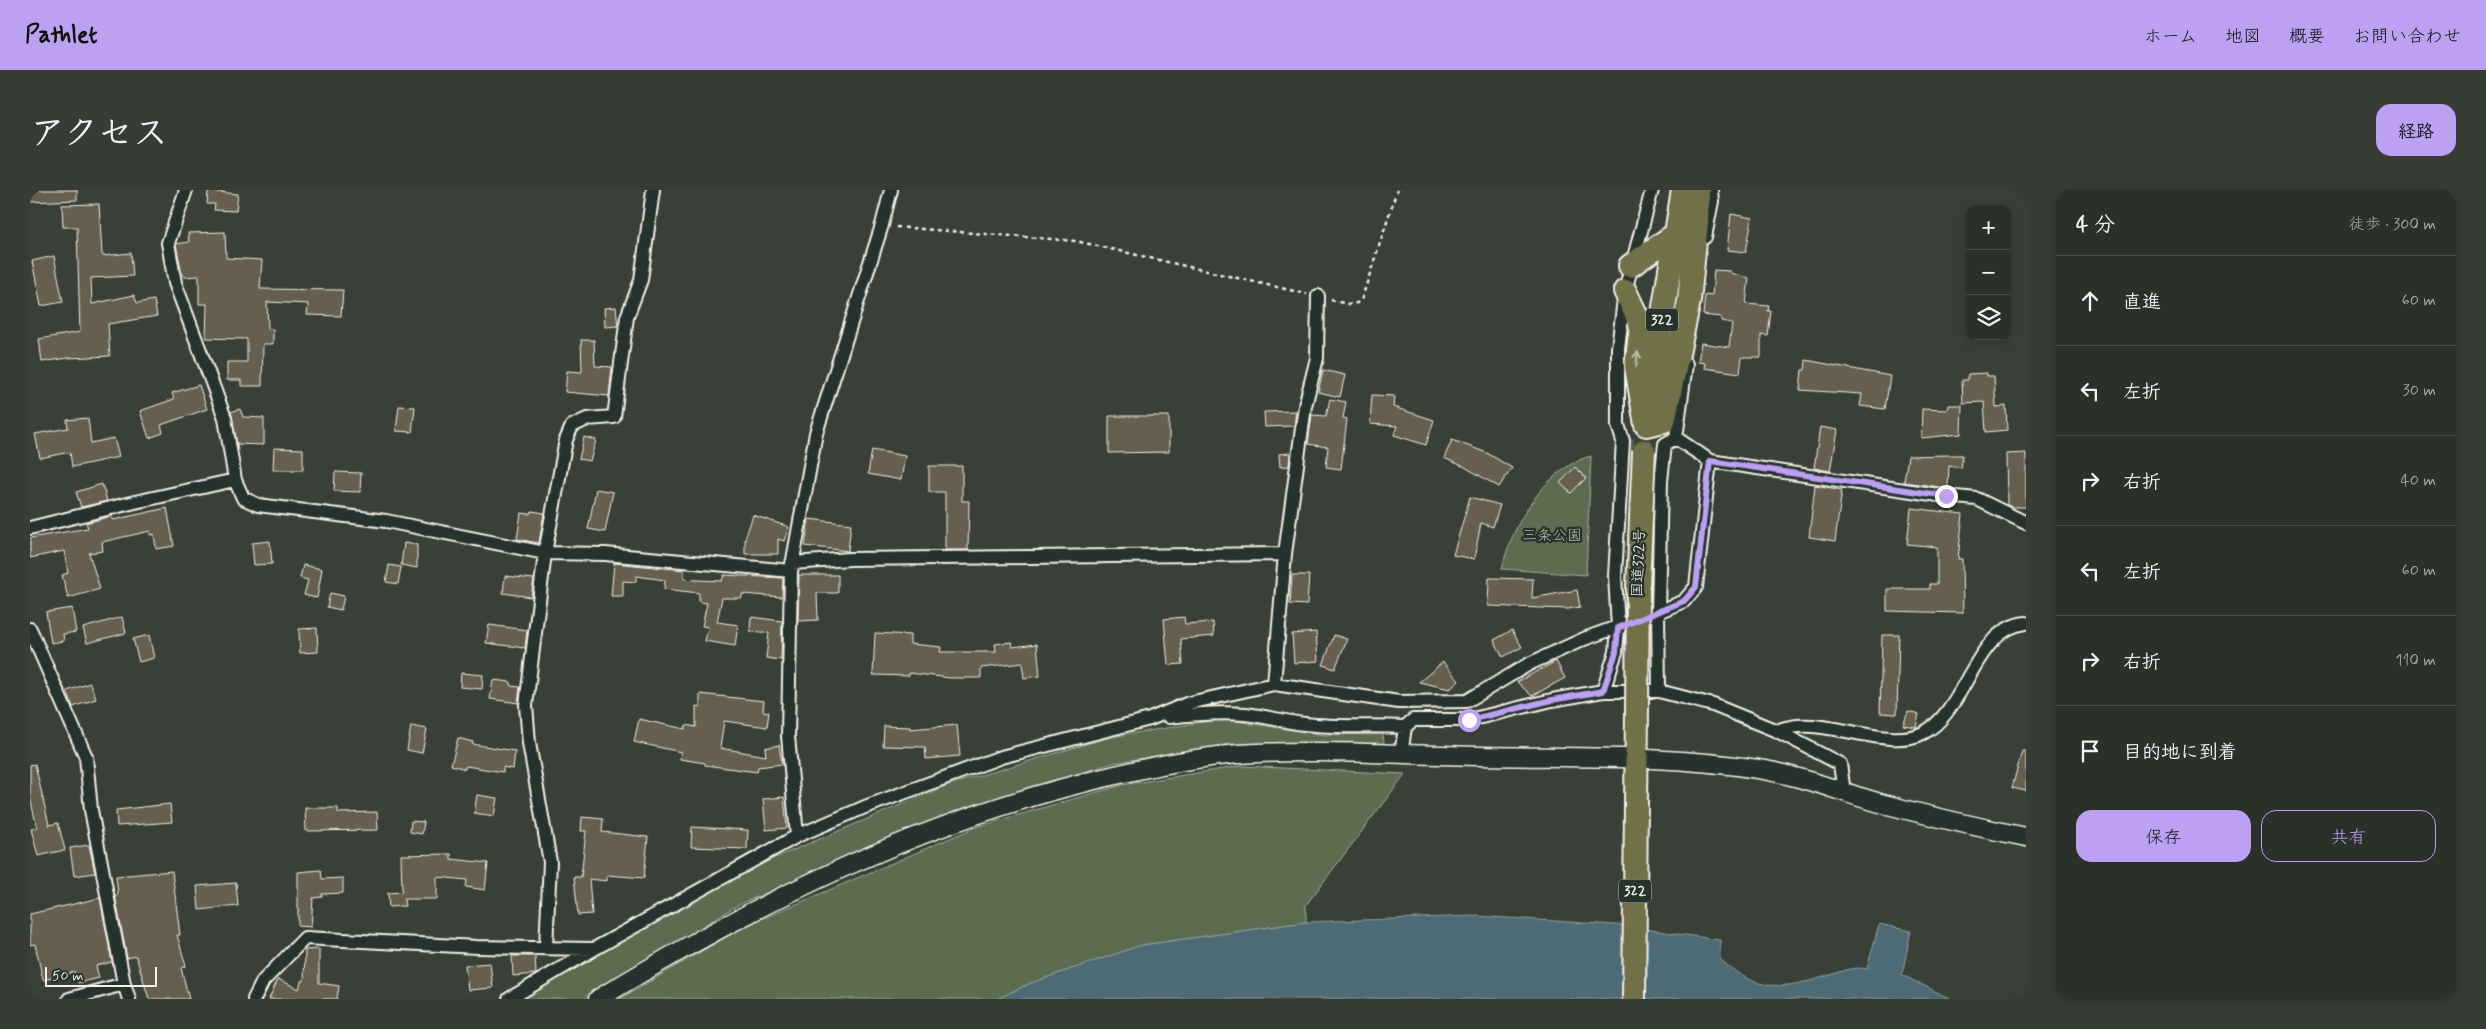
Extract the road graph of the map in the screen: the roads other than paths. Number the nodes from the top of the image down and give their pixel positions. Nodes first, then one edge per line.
1 (186, 190) edge
2 (653, 190) edge
3 (891, 190) edge
4 (1652, 190) edge
5 (1683, 190) edge
6 (1698, 190) edge
7 (1711, 190) edge
8 (1677, 233) junction
9 (1630, 266) junction
10 (1625, 291) junction
11 (1318, 296) road end
12 (1689, 301) junction
13 (1646, 425) junction
14 (1676, 438) junction
15 (1710, 461) junction
16 (235, 480) junction
17 (2026, 523) edge
18 (30, 528) edge
19 (545, 553) junction
20 (1285, 554) junction
21 (792, 567) junction
22 (1658, 612) junction
23 (2026, 623) edge
24 (1618, 628) junction
25 (30, 629) edge
26 (1274, 684) junction
27 (1603, 691) junction
28 (1659, 691) junction
29 (1150, 719) junction
30 (1405, 727) junction
31 (1777, 731) junction
32 (1401, 755) junction
33 (1638, 758) junction
34 (1844, 792) junction
35 (797, 836) junction
36 (2026, 837) edge
37 (546, 947) junction
38 (594, 949) junction
39 (124, 984) junction
40 (69, 999) edge
41 (130, 999) edge
42 (254, 999) edge
43 (509, 999) edge
44 (598, 999) edge
45 (1634, 999) edge

1 - 16 street
2 - 19 street
3 - 21 street
4 - 9 street
5 - 8 highway, 国道322号 / 322
6 - 12 highway
7 - 12 street
8 - 9 highway
8 - 13 highway, 国道322号 / 322
9 - 10 street
13 -> 10 highway
10 - 24 street
11 - 20 street
12 - 13 highway
12 - 14 street
13 - 33 highway, 国道322号 / 322, bridge
14 - 15 street
14 - 22 street
15 - 17 street
15 - 22 street
16 - 18 street
16 - 19 street
19 - 21 street
19 - 37 street
20 - 21 street
20 - 26 street
21 - 35 street
22 - 24 street
22 - 28 street
23 - 31 street
24 - 26 street
24 - 27 street
25 - 39 street
26 - 29 street
27 - 28 street
27 - 30 street
28 - 31 street
29 - 30 street
29 - 35 street
30 - 32 street
31 - 34 street
32 - 33 street
32 - 44 street
33 - 34 street
33 - 45 highway, 国道322号 / 322
34 - 36 street
35 - 38 street
37 - 38 street
37 - 42 street
38 - 43 street
39 - 40 street
39 - 41 street

